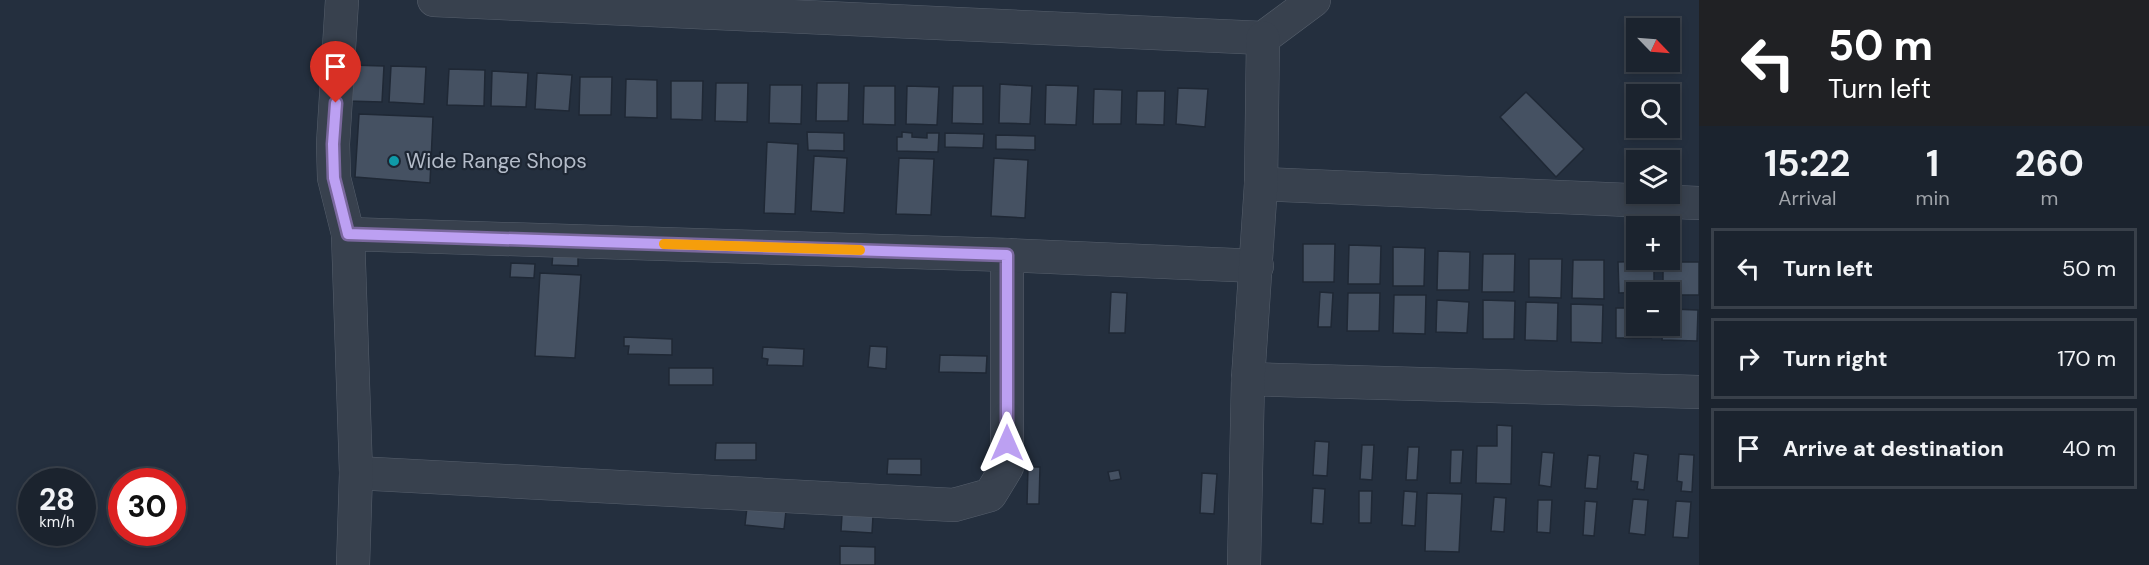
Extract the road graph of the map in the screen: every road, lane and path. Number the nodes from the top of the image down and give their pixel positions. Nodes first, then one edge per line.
1 (342, 0) edge
2 (434, 0) edge
3 (1314, 0) edge
4 (507, 2) edge
5 (1263, 38) junction
6 (1261, 184) junction
7 (1699, 203) edge
8 (348, 234) junction
9 (1007, 255) junction
10 (1257, 266) junction
11 (1248, 379) junction
12 (1699, 392) edge
13 (356, 473) junction
14 (353, 565) edge
15 (1244, 565) edge

1 - 8 street
2 - 4 street
3 - 5 street
4 - 5 street
5 - 6 street
6 - 7 street
6 - 10 street
8 - 9 street
8 - 13 street
9 - 10 street
9 - 13 street
10 - 11 street
11 - 12 street
11 - 15 street
13 - 14 street

